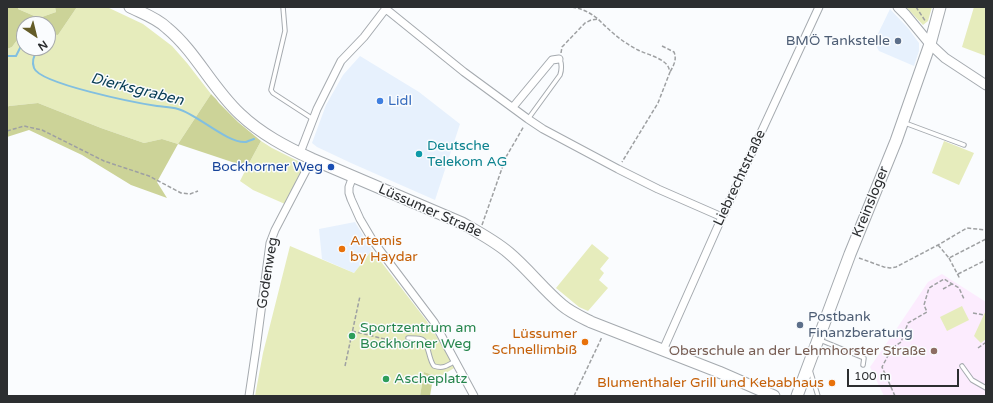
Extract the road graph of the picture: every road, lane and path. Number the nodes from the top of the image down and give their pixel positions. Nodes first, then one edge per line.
1 (130, 7) edge
2 (283, 7) edge
3 (572, 7) edge
4 (819, 7) edge
5 (898, 7) edge
6 (916, 7) edge
7 (940, 7) edge
8 (387, 8) edge
9 (598, 19) junction
10 (933, 32) junction
11 (930, 44) junction
12 (662, 46) dead end
13 (559, 59) junction
14 (670, 72) junction
15 (986, 85) edge
16 (513, 107) junction
17 (313, 118) junction
18 (528, 119) junction
19 (902, 122) junction
20 (7, 131) edge
21 (964, 145) dead end
22 (300, 153) junction
23 (312, 158) junction
24 (618, 169) junction
25 (352, 176) junction
26 (198, 191) dead end
27 (722, 217) junction
28 (986, 230) edge
29 (479, 232) junction
30 (986, 240) edge
31 (938, 245) junction
32 (850, 254) junction
33 (949, 258) junction
34 (986, 260) edge
35 (958, 274) junction
36 (960, 279) dead end
37 (952, 284) junction
38 (943, 288) dead end
39 (360, 296) dead end
40 (964, 299) dead end
41 (973, 313) dead end
42 (984, 315) dead end
43 (607, 328) junction
44 (352, 331) junction
45 (408, 338) joint
46 (818, 339) junction
47 (986, 344) edge
48 (978, 348) dead end
49 (663, 350) junction
50 (455, 360) junction
51 (808, 364) junction
52 (863, 365) dead end
53 (345, 366) dead end
54 (962, 366) dead end
55 (986, 388) edge
56 (249, 396) edge
57 (474, 396) edge
58 (574, 396) edge
59 (774, 396) edge
60 (796, 396) edge
61 (818, 396) edge
62 (895, 396) edge

1 - 22 main road, Lüssumer Straße
2 - 17 lane
3 - 9 path
4 - 27 street, Liebrechtstraße
5 - 11 street
6 - 10 path
7 - 10 main road, Kreinsloger
8 - 16 street
8 - 17 street
9 - 13 path
9 - 14 path
10 - 11 main road, Kreinsloger
11 - 15 street
11 - 19 main road, Kreinsloger
12 - 14 path
13 - 16 street
13 - 18 lane
14 - 24 path
16 - 18 street
17 - 22 street
18 - 24 street
18 - 29 path
19 - 21 lane
19 - 32 main road, Kreinsloger
20 - 26 path
22 - 23 main road, Lüssumer Straße
23 - 25 main road, Lüssumer Straße
23 - 56 street, Godenweg
24 - 27 street
25 - 29 main road, Lüssumer Straße
25 - 50 street
27 - 49 street, Liebrechtstraße
28 - 31 path
29 - 43 main road, Lüssumer Straße
30 - 33 path
31 - 32 path
31 - 33 path
32 - 46 main road, Kreinsloger
33 - 35 path
34 - 35 path
35 - 36 path
37 - 38 path
37 - 40 path
37 - 62 path
39 - 44 path
41 - 42 path
43 - 49 main road, Lüssumer Straße
43 - 58 path
44 - 45 path
44 - 53 path
45 - 50 lane
46 - 51 main road, Kreinsloger
46 - 52 lane
47 - 48 path
49 - 59 main road, Lüssumer Straße
50 - 57 street
51 - 60 main road, Kreinsloger
51 - 61 lane
54 - 55 lane

